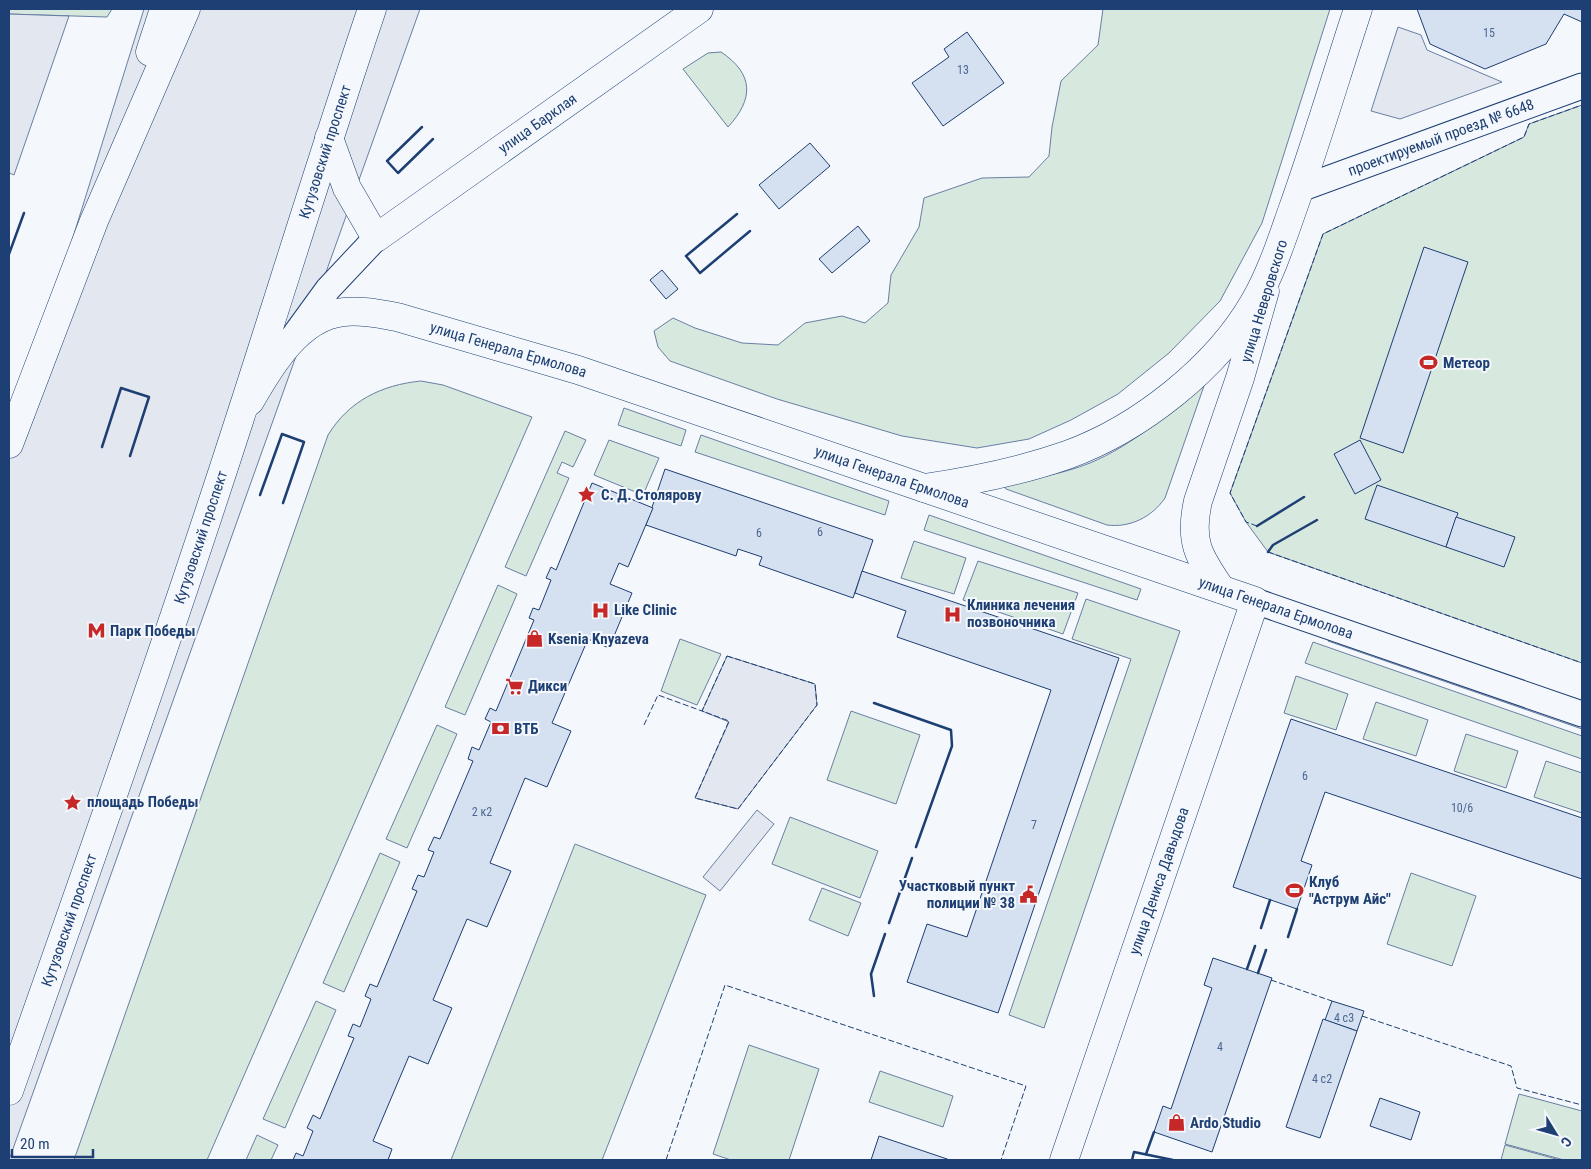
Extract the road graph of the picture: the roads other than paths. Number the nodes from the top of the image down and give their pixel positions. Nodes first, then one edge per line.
1 (164, 9) edge
2 (186, 9) edge
3 (372, 9) edge
4 (699, 9) edge
5 (1358, 9) edge
6 (1582, 86) edge
7 (329, 138) junction
8 (1300, 189) junction
9 (94, 221) junction
10 (376, 238) junction
11 (1272, 269) junction
12 (287, 345) junction
13 (240, 420) junction
14 (9, 444) edge
15 (924, 488) junction
16 (1221, 588) junction
17 (1255, 602) junction
18 (1582, 714) edge
19 (9, 1091) edge
20 (1064, 1160) edge

1 - 9 main road
2 - 9 main road
3 - 7 main road, Кутузовский проспект
4 - 10 main road, улица Барклая
5 - 8 main road, улица Неверовского
6 - 8 street, проектируемый проезд № 6648
7 - 10 main road
7 - 13 main road, Кутузовский проспект
8 - 11 main road, улица Неверовского
9 - 14 main road
10 - 12 street
11 - 15 main road
11 - 16 main road, улица Неверовского
12 - 13 main road, улица Генерала Ермолова
12 - 15 main road, улица Генерала Ермолова
13 - 19 main road, Кутузовский проспект
15 - 16 main road, улица Генерала Ермолова
16 - 17 main road, улица Генерала Ермолова
17 - 18 street, улица Генерала Ермолова
17 - 20 main road, улица Дениса Давыдова

